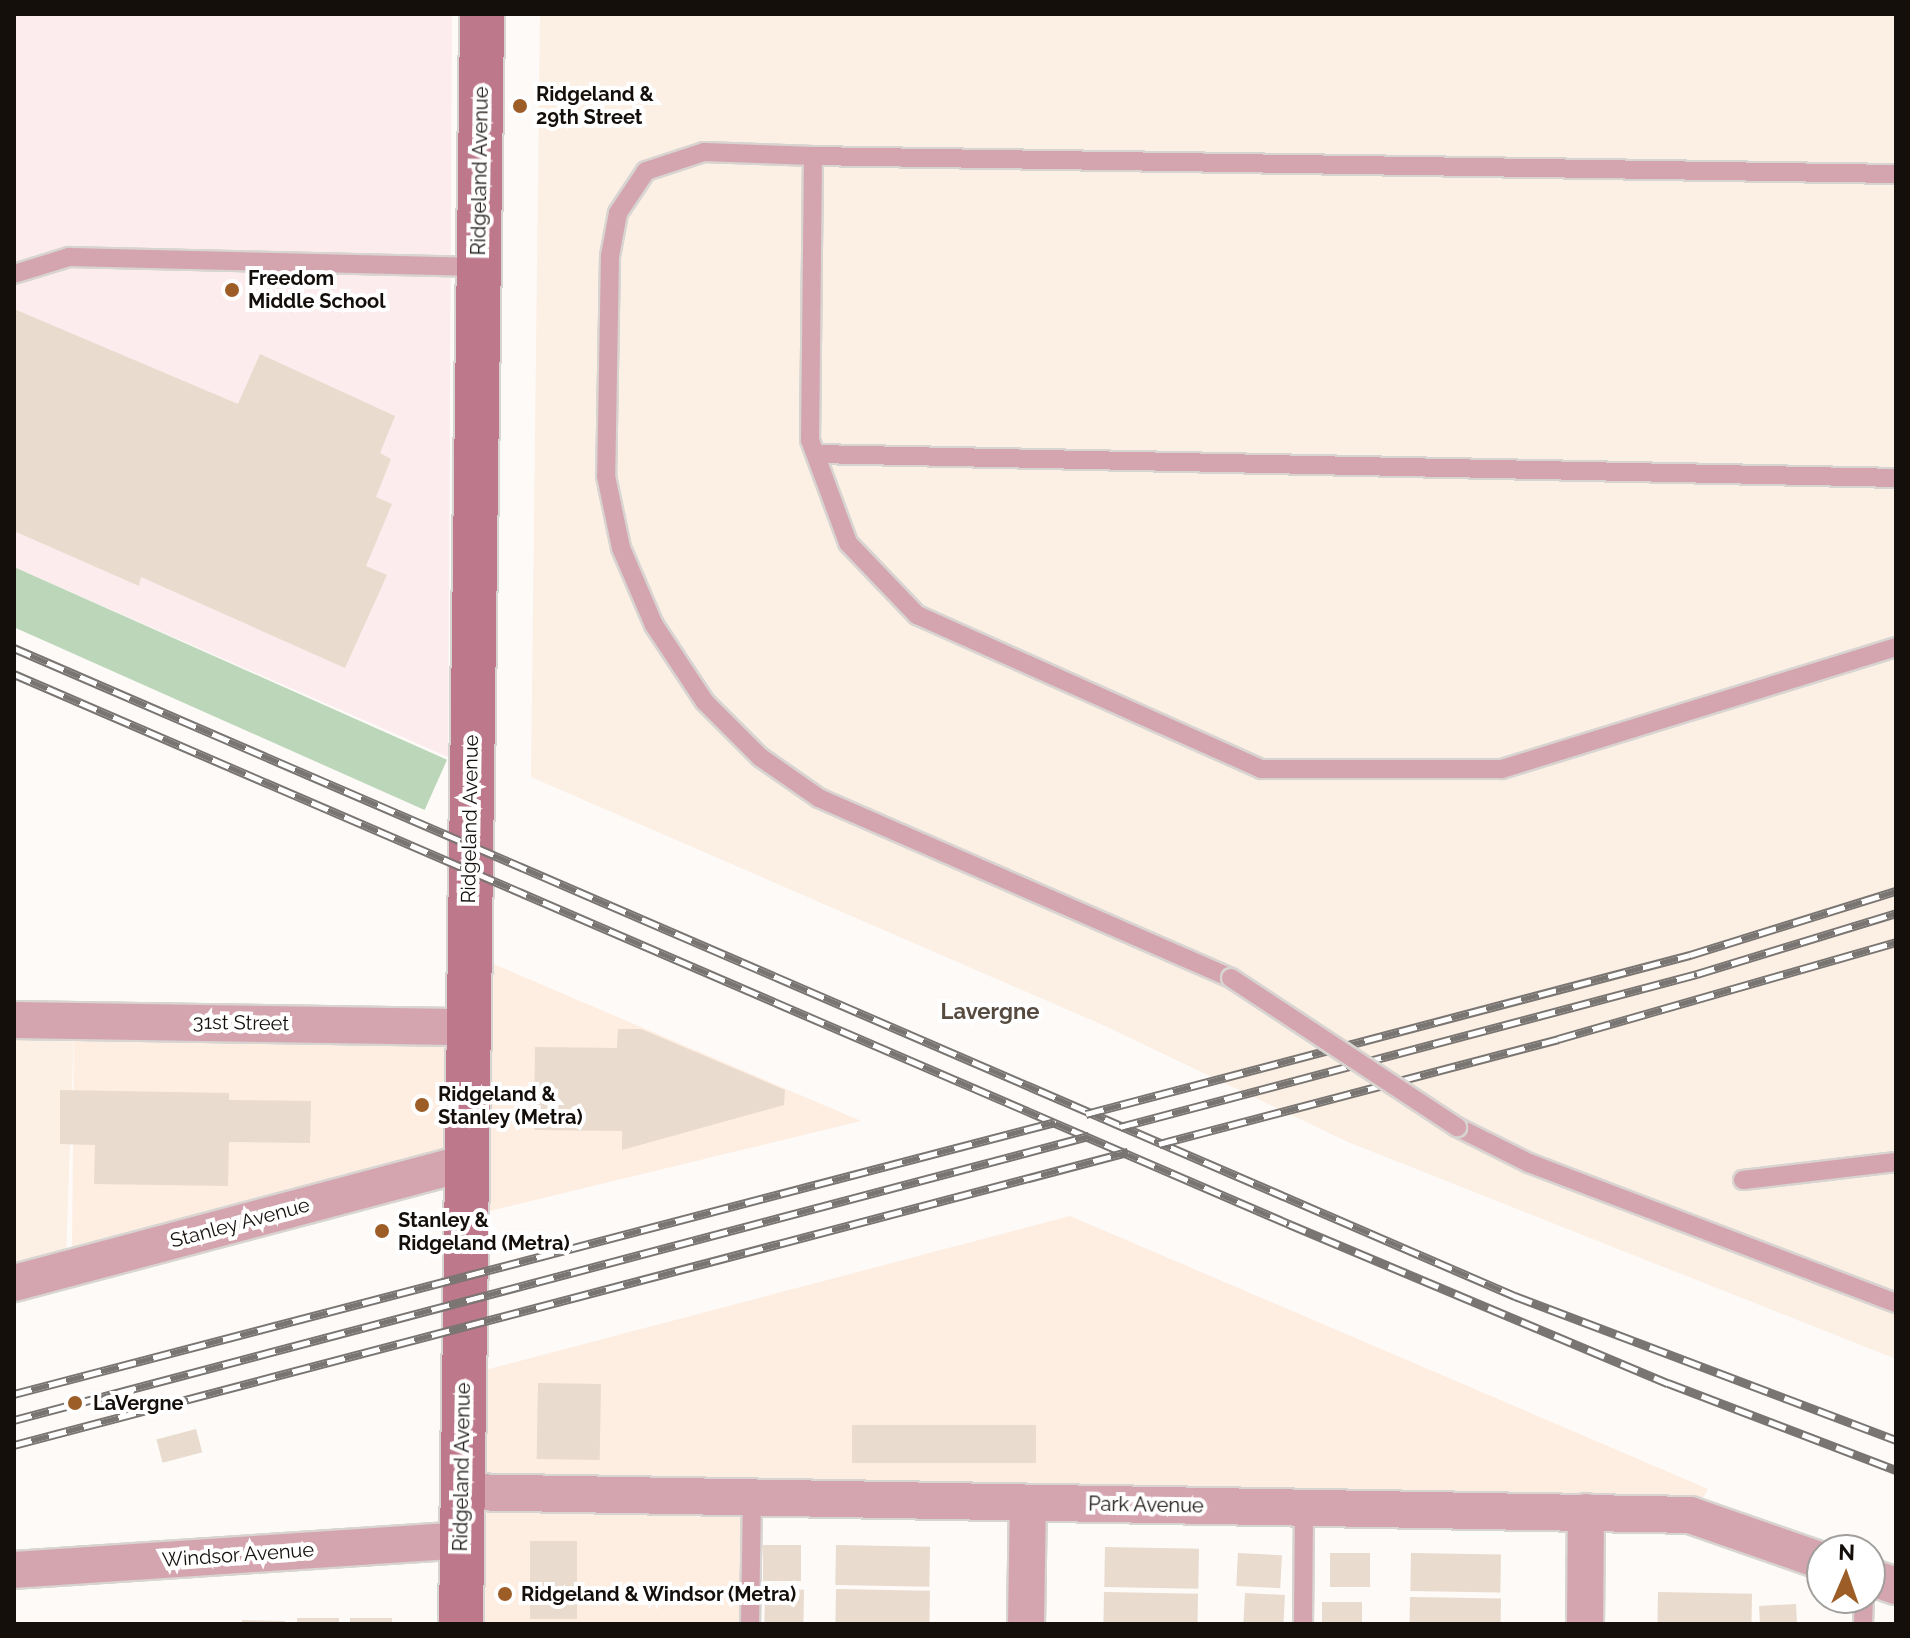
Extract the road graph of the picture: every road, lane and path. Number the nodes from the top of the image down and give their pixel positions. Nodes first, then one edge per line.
1 (482, 14) edge
2 (813, 156) junction
3 (1896, 174) edge
4 (478, 267) junction
5 (14, 274) edge
6 (816, 454) junction
7 (1896, 478) edge
8 (1896, 647) edge
9 (14, 1020) edge
10 (468, 1027) junction
11 (1896, 1162) edge
12 (466, 1163) junction
13 (1743, 1180) dead end
14 (14, 1283) edge
15 (1896, 1303) edge
16 (462, 1492) junction
17 (752, 1497) junction
18 (1028, 1503) junction
19 (1304, 1508) junction
20 (1586, 1512) junction
21 (462, 1540) junction
22 (1806, 1555) edge
23 (14, 1570) edge
24 (461, 1624) edge
25 (750, 1624) edge
26 (1026, 1624) edge
27 (1303, 1624) edge
28 (1585, 1624) edge

1 - 4 street, Ridgeland Avenue
2 - 3 lane
2 - 6 lane
2 - 15 lane, bridge
4 - 5 lane
4 - 10 street, Ridgeland Avenue
6 - 7 lane
6 - 8 lane
9 - 10 street, 31st Street
10 - 12 street, Ridgeland Avenue
11 - 13 lane
12 - 14 street, Stanley Avenue
12 - 16 street, Ridgeland Avenue
16 - 17 street, Park Avenue
16 - 21 street, Ridgeland Avenue
17 - 18 street, Park Avenue
17 - 25 lane
18 - 19 street, Park Avenue
18 - 26 street
19 - 20 street, Park Avenue
19 - 27 lane
20 - 22 street, Park Avenue
20 - 28 street
21 - 23 street, Windsor Avenue
21 - 24 street, Ridgeland Avenue

